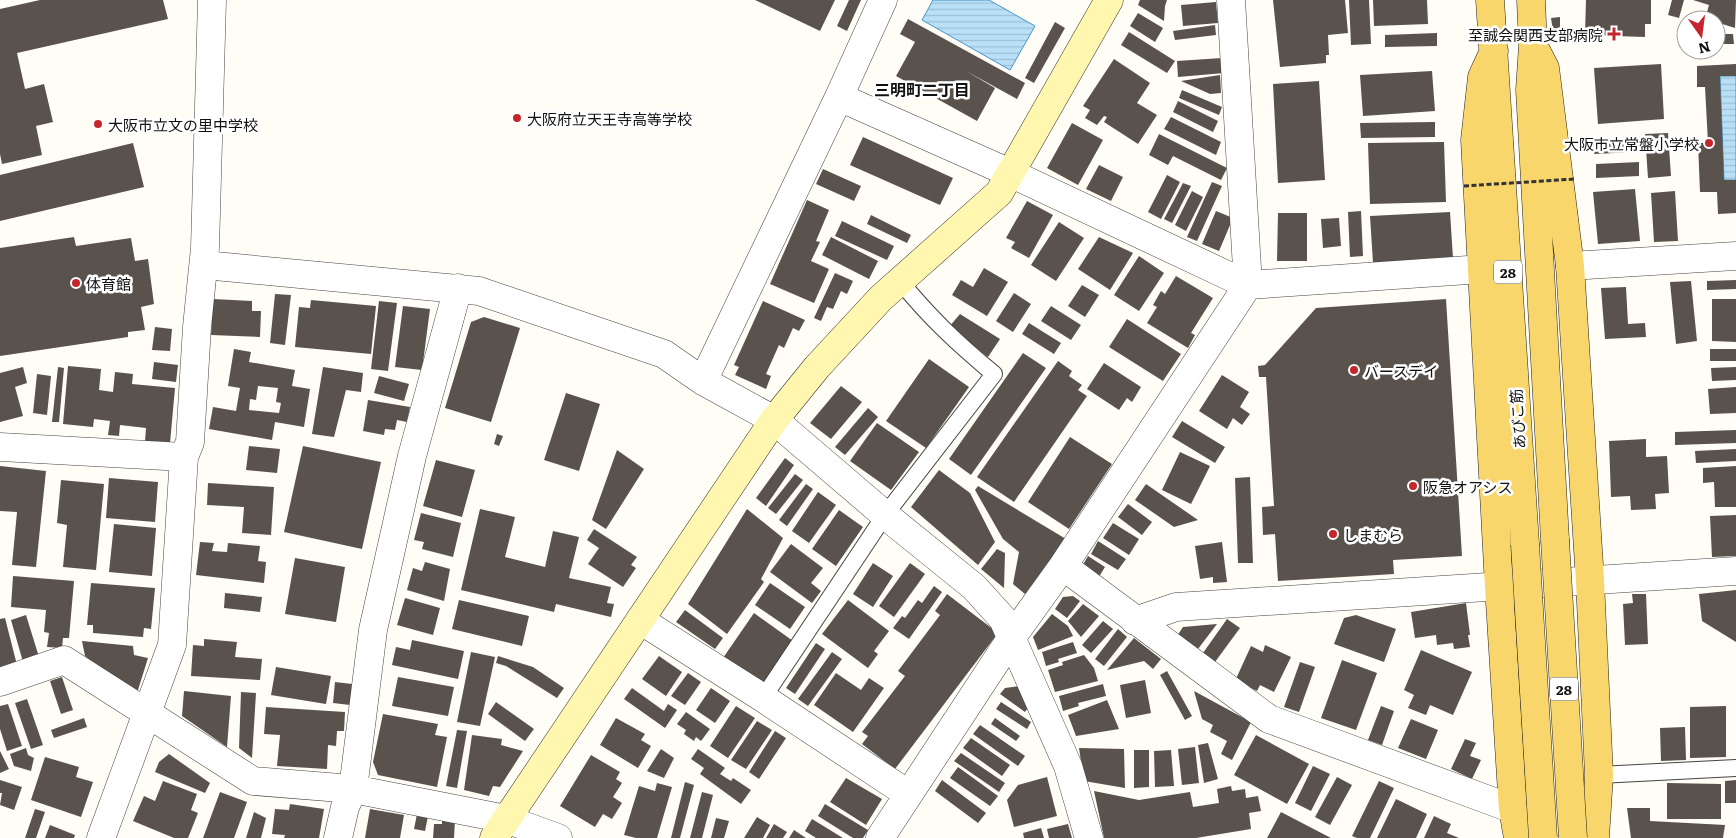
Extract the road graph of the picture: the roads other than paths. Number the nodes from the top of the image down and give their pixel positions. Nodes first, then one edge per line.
1 (212, 0) edge
2 (883, 0) edge
3 (1109, 0) edge
4 (1232, 0) edge
5 (1490, 0) edge
6 (1531, 0) edge
7 (1533, 45) junction
8 (1494, 51) junction
9 (840, 97) junction
10 (1010, 173) junction
11 (1736, 256) edge
12 (204, 265) junction
13 (1570, 266) junction
14 (1483, 269) junction
15 (900, 281) junction
16 (1248, 285) junction
17 (458, 288) junction
18 (703, 381) junction
19 (774, 420) junction
20 (0, 446) edge
21 (184, 457) junction
22 (885, 515) junction
23 (1063, 566) junction
24 (1736, 571) edge
25 (1590, 581) junction
26 (1499, 586) junction
27 (640, 620) junction
28 (1135, 621) junction
29 (1012, 637) junction
30 (0, 682) edge
31 (763, 698) junction
32 (146, 714) junction
33 (1736, 768) edge
34 (1599, 775) junction
35 (353, 789) junction
36 (908, 794) junction
37 (1513, 809) junction
38 (500, 828) edge
39 (101, 838) edge
40 (338, 838) edge
41 (558, 838) edge
42 (880, 838) edge
43 (1089, 838) edge
44 (1518, 838) edge
45 (1543, 838) edge
46 (1573, 838) edge
47 (1595, 838) edge

1 - 12 street
2 - 9 street
3 - 10 street
4 - 16 street
5 - 8 main road, あびこ筋 / 28
6 - 7 main road, あびこ筋 / 28
7 - 13 main road
7 - 46 main road, あびこ筋 / 28, bridge
8 - 14 main road
8 - 45 main road, あびこ筋 / 28, bridge
9 - 10 street
9 - 18 street
10 - 15 street
10 - 16 street
11 - 13 street
12 - 17 street
12 - 21 street
13 - 25 main road
14 - 16 street
14 - 26 main road
15 - 19 street
15 - 22 lane
16 - 23 street
17 - 18 street
17 - 35 street
18 - 19 street
19 - 22 street
19 - 27 street
20 - 21 street
21 - 32 street
22 - 29 street
22 - 31 lane
23 - 28 street
23 - 29 street
24 - 25 street
25 - 26 street
25 - 34 main road
26 - 28 street
26 - 37 main road
27 - 31 street
27 - 38 street
28 - 37 street
29 - 36 street
29 - 43 street
30 - 32 street
31 - 36 street
32 - 35 street
32 - 39 street
33 - 34 lane
34 - 47 main road
35 - 38 street
35 - 40 street
36 - 42 street
37 - 44 main road
38 - 41 street

